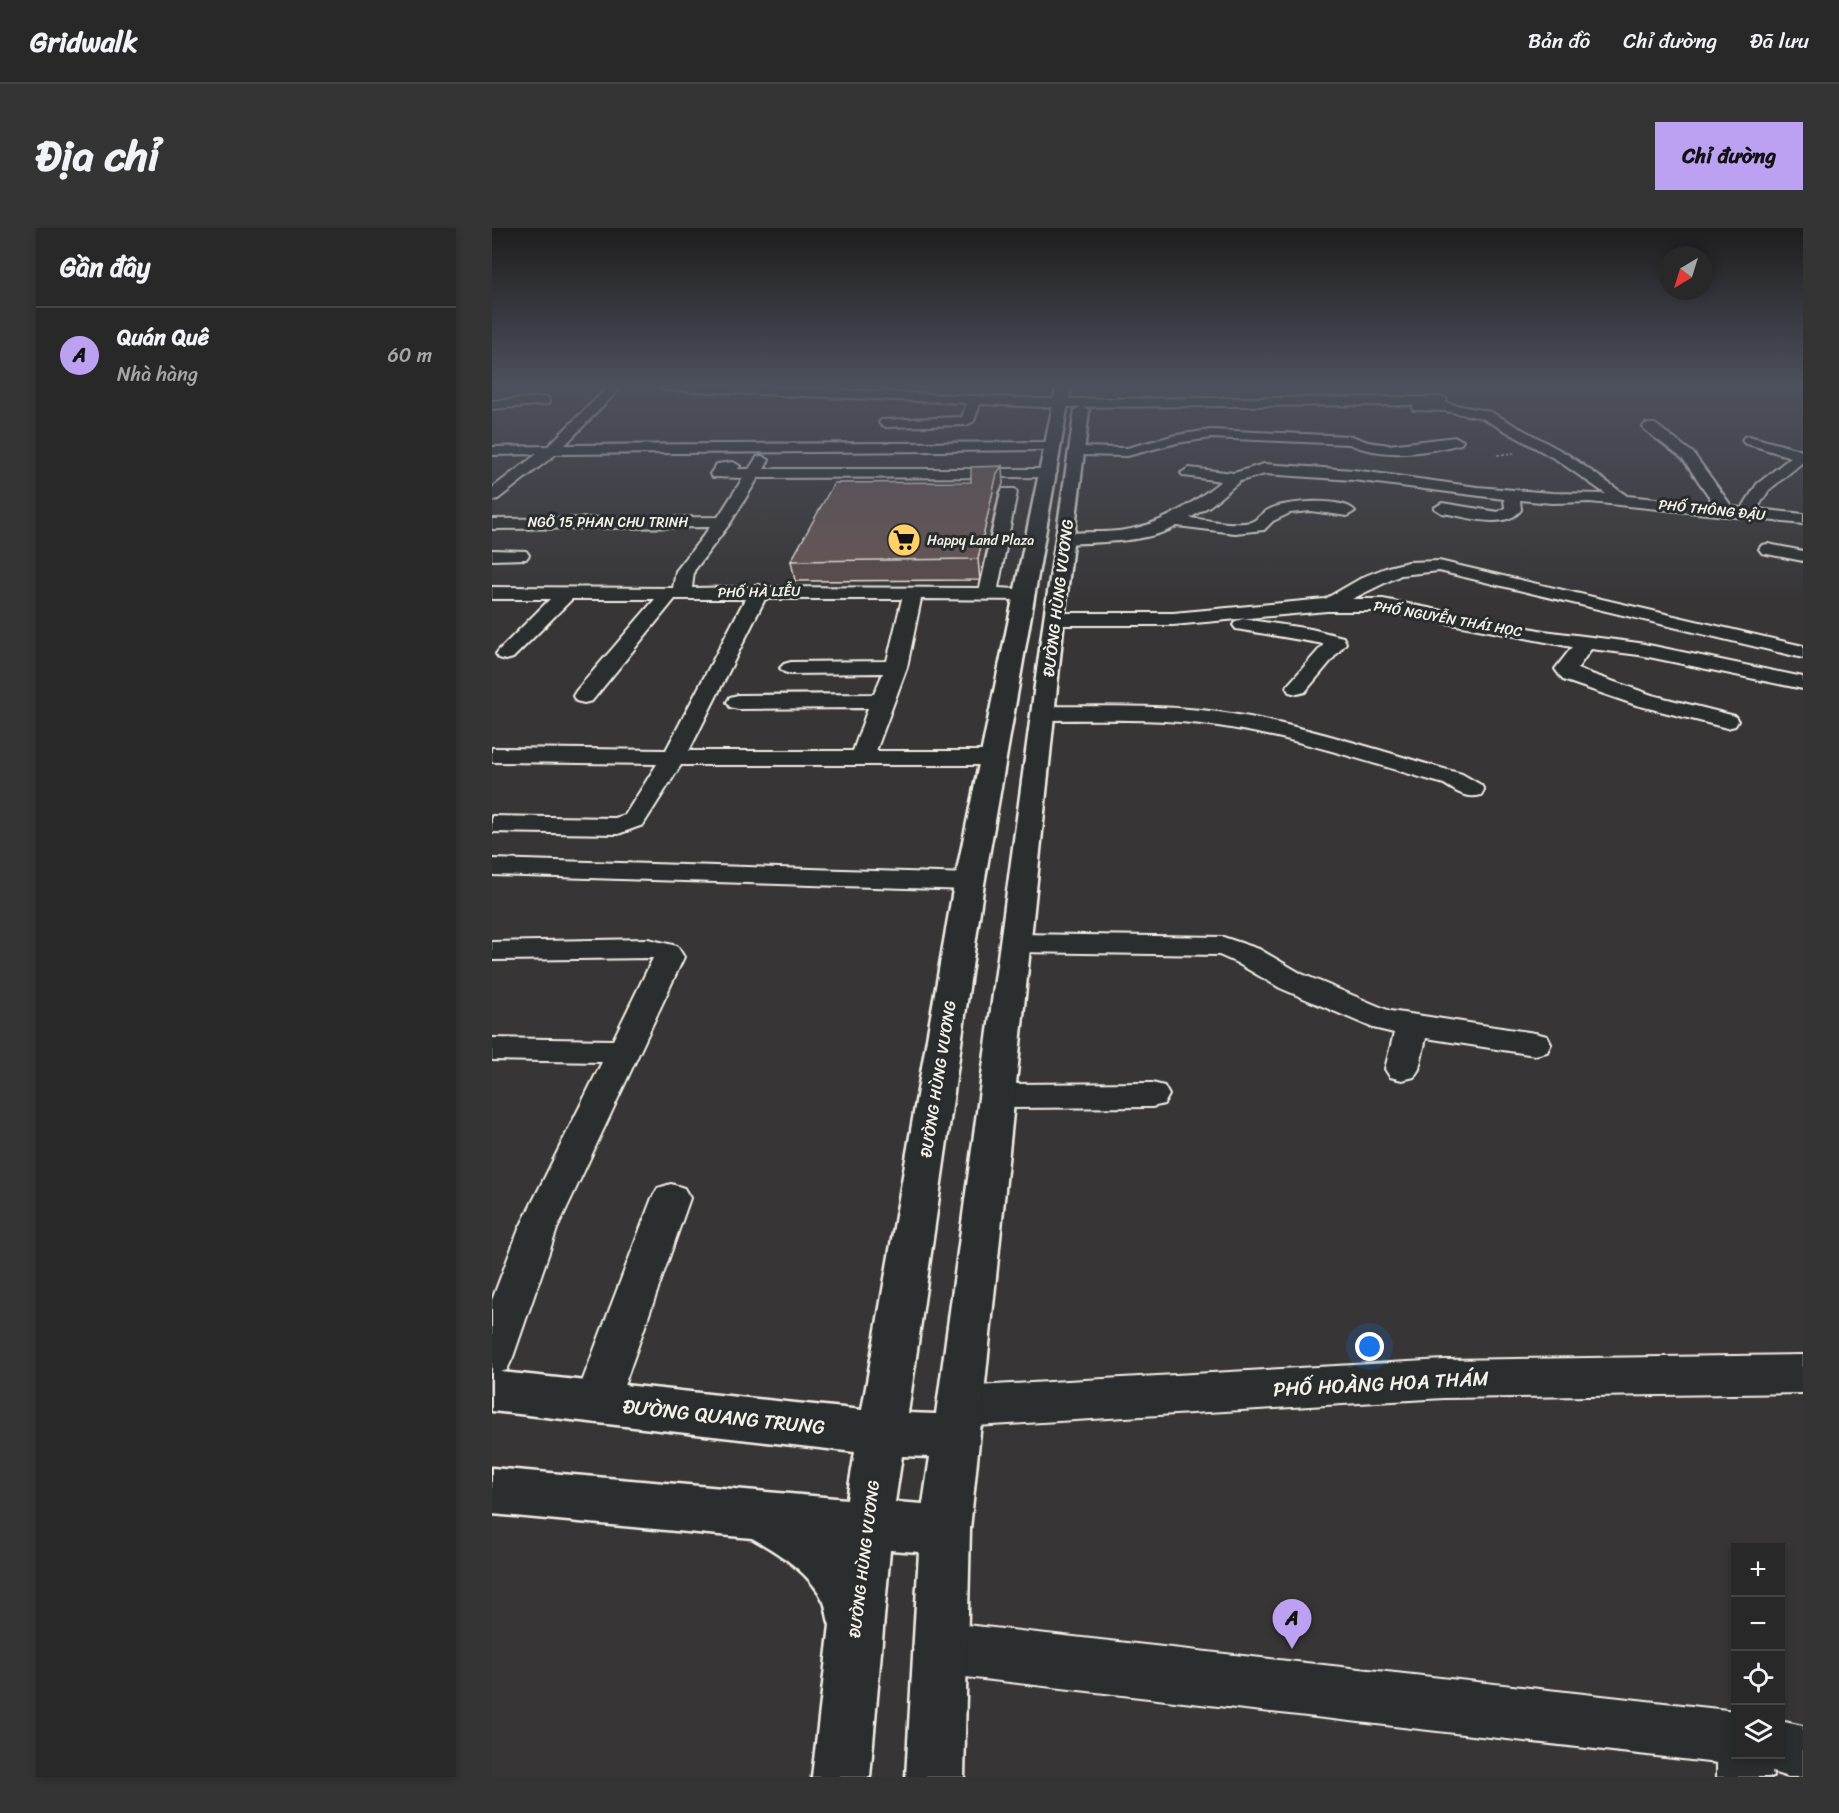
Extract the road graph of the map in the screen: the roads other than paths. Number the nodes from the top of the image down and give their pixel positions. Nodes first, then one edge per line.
1 (541, 458) edge
2 (763, 458) edge
3 (860, 458) edge
4 (1012, 458) edge
5 (1067, 458) edge
6 (1093, 458) edge
7 (1276, 458) edge
8 (1563, 458) edge
9 (1690, 458) edge
10 (1800, 458) edge
11 (1140, 459) dead end
12 (1067, 463) junction
13 (856, 465) dead end
14 (733, 466) dead end
15 (1264, 469) junction
16 (1428, 469) dead end
17 (1189, 473) dead end
18 (752, 474) junction
19 (1777, 474) junction
20 (1235, 478) junction
21 (1803, 479) edge
22 (1398, 481) junction
23 (1511, 495) junction
24 (492, 496) edge
25 (739, 496) junction
26 (762, 496) dead end
27 (1624, 502) junction
28 (1424, 504) dead end
29 (1347, 511) dead end
30 (1727, 511) junction
31 (1747, 513) junction
32 (1800, 519) edge
33 (1177, 521) junction
34 (723, 522) junction
35 (492, 524) edge
36 (1001, 527) junction
37 (1051, 533) junction
38 (1801, 547) edge
39 (1768, 549) dead end
40 (492, 555) edge
41 (520, 555) dead end
42 (787, 573) dead end
43 (767, 591) junction
44 (914, 592) junction
45 (492, 593) edge
46 (567, 593) junction
47 (988, 593) junction
48 (675, 594) junction
49 (1025, 594) junction
50 (1327, 605) junction
51 (1054, 619) junction
52 (1173, 619) junction
53 (1586, 642) junction
54 (1803, 652) edge
55 (497, 657) edge
56 (896, 667) junction
57 (791, 668) dead end
58 (1011, 668) junction
59 (1048, 668) junction
60 (1803, 683) edge
61 (1297, 687) dead end
62 (584, 696) dead end
63 (881, 701) junction
64 (738, 702) dead end
65 (1044, 713) junction
66 (1727, 721) dead end
67 (492, 755) edge
68 (674, 757) junction
69 (862, 758) junction
70 (994, 758) junction
71 (1472, 790) dead end
72 (492, 824) edge
73 (492, 867) edge
74 (970, 882) junction
75 (1016, 943) junction
76 (492, 951) edge
77 (1412, 1026) junction
78 (1535, 1044) dead end
79 (492, 1049) edge
80 (625, 1051) junction
81 (1402, 1069) dead end
82 (1152, 1095) dead end
83 (998, 1096) junction
84 (671, 1198) dead end
85 (492, 1357) edge
86 (1803, 1374) edge
87 (492, 1391) edge
88 (596, 1403) junction
89 (958, 1422) junction
90 (881, 1434) junction
91 (492, 1491) edge
92 (757, 1515) junction
93 (867, 1525) junction
94 (945, 1529) junction
95 (855, 1629) junction
96 (939, 1648) junction
97 (1731, 1737) edge
98 (1785, 1749) edge
99 (1803, 1753) edge
100 (1744, 1759) edge
101 (841, 1777) edge
102 (935, 1777) edge
103 (1745, 1777) edge

1 - 24 street
2 - 18 street
3 - 13 street
4 - 12 street
5 - 12 main road, ĐƯỜNG HÙNG VƯƠNG
6 - 12 street
7 - 15 street
8 - 27 street
9 - 30 street
10 - 19 street
11 - 12 street
12 - 18 street
12 - 36 street
12 - 37 main road, ĐƯỜNG HÙNG VƯƠNG
12 - 37 main road, ĐƯỜNG HÙNG VƯƠNG
14 - 18 street
15 - 20 street, PHỐ THÔNG ĐẬU
15 - 22 street, PHỐ THÔNG ĐẬU
16 - 22 street
17 - 20 street
18 - 25 street
19 - 21 street
19 - 31 street
20 - 33 street, PHỐ THÔNG ĐẬU
22 - 23 street, PHỐ THÔNG ĐẬU
23 - 27 street, PHỐ THÔNG ĐẬU
23 - 28 street
25 - 26 street
25 - 34 street
27 - 30 street, PHỐ THÔNG ĐẬU
29 - 33 street
30 - 31 street, PHỐ THÔNG ĐẬU
31 - 32 street, PHỐ THÔNG ĐẬU
32 - 38 street
33 - 37 street, PHỐ THÔNG ĐẬU
34 - 35 street, NGÕ 15 PHAN CHU TRINH
34 - 48 street
36 - 37 street, PHỐ THÔNG ĐẬU
36 - 47 street
37 - 49 main road, ĐƯỜNG HÙNG VƯƠNG
37 - 51 main road, ĐƯỜNG HÙNG VƯƠNG
38 - 39 street
40 - 41 street
42 - 43 street
43 - 44 street, PHỐ HÀ LIỄU
43 - 48 street, PHỐ HÀ LIỄU
43 - 68 street
44 - 47 street, PHỐ HÀ LIỄU
44 - 56 street
45 - 46 street, PHỐ HÀ LIỄU
46 - 48 street, PHỐ HÀ LIỄU
46 - 55 street
47 - 49 street, PHỐ HÀ LIỄU
48 - 62 street
49 - 58 main road, ĐƯỜNG HÙNG VƯƠNG
50 - 52 street, PHỐ NGUYỄN THÁI HỌC
50 - 53 street, PHỐ NGUYỄN THÁI HỌC
50 - 54 street
51 - 52 street, PHỐ NGUYỄN THÁI HỌC
51 - 59 main road, ĐƯỜNG HÙNG VƯƠNG
52 - 61 street
53 - 60 street, PHỐ NGUYỄN THÁI HỌC
53 - 66 street
56 - 57 street
56 - 63 street
58 - 59 main road
58 - 70 main road, ĐƯỜNG HÙNG VƯƠNG
59 - 65 main road, ĐƯỜNG HÙNG VƯƠNG
63 - 64 street
63 - 69 street
65 - 71 street
65 - 75 main road, ĐƯỜNG HÙNG VƯƠNG
67 - 68 street
68 - 69 street
68 - 72 street
69 - 70 street
70 - 74 main road, ĐƯỜNG HÙNG VƯƠNG
73 - 74 street
74 - 90 main road, ĐƯỜNG HÙNG VƯƠNG
75 - 77 street
75 - 83 main road, ĐƯỜNG HÙNG VƯƠNG
76 - 80 street
77 - 78 street
77 - 81 street
79 - 80 street
80 - 85 street
82 - 83 street
83 - 89 main road, ĐƯỜNG HÙNG VƯƠNG
84 - 88 street
86 - 89 street, PHỐ HOÀNG HOA THÁM
87 - 88 main road, ĐƯỜNG QUANG TRUNG
88 - 90 main road, ĐƯỜNG QUANG TRUNG
89 - 90 main road, ĐƯỜNG QUANG TRUNG
89 - 94 main road, ĐƯỜNG HÙNG VƯƠNG
90 - 93 main road, ĐƯỜNG HÙNG VƯƠNG
91 - 92 main road
92 - 93 main road
92 - 95 main road
93 - 94 main road
93 - 95 main road, ĐƯỜNG HÙNG VƯƠNG
94 - 96 main road, ĐƯỜNG HÙNG VƯƠNG
95 - 101 main road, ĐƯỜNG HÙNG VƯƠNG
96 - 97 street
96 - 102 main road, ĐƯỜNG HÙNG VƯƠNG
98 - 99 street
100 - 103 street

